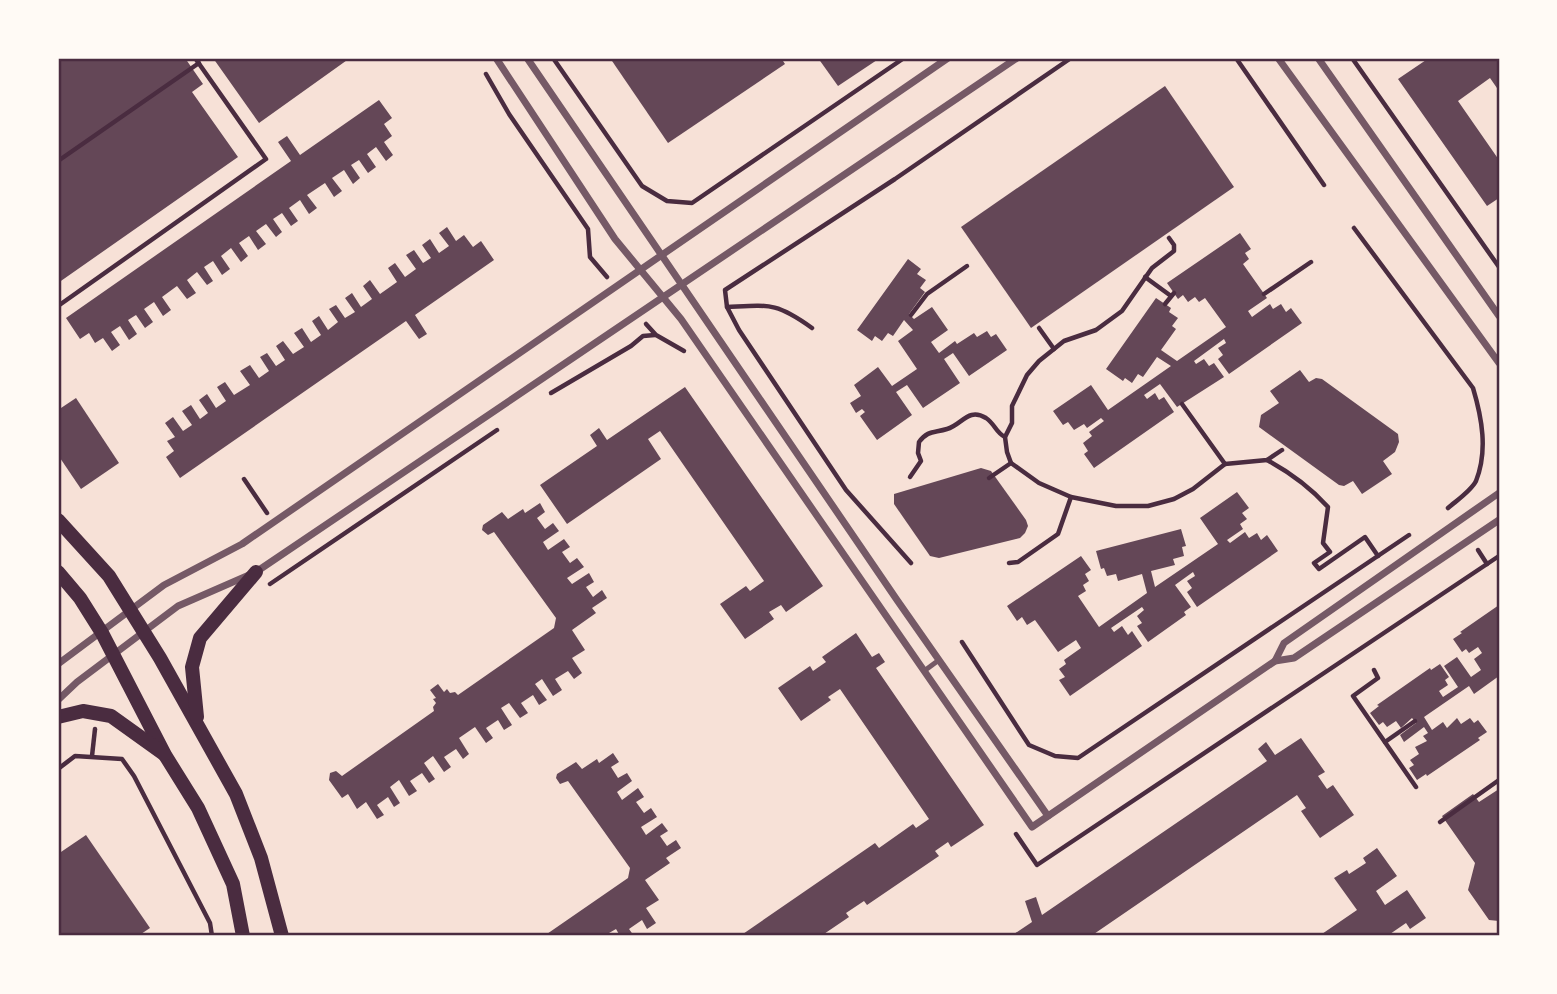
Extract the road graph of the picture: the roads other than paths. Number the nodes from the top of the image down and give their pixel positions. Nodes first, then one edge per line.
1 (496, 58) edge
2 (527, 58) edge
3 (948, 58) edge
4 (1017, 58) edge
5 (1278, 58) edge
6 (1318, 58) edge
7 (663, 255) junction
8 (640, 270) junction
9 (682, 284) junction
10 (663, 297) junction
11 (1499, 316) edge
12 (1499, 363) edge
13 (1499, 493) edge
14 (58, 520) edge
15 (1499, 520) edge
16 (58, 572) edge
17 (256, 572) junction
18 (131, 611) junction
19 (144, 632) junction
20 (102, 633) junction
21 (114, 655) junction
22 (939, 660) junction
23 (1275, 662) junction
24 (58, 664) edge
25 (924, 671) junction
26 (58, 700) edge
27 (58, 717) edge
28 (197, 722) junction
29 (165, 755) junction
30 (1048, 816) junction
31 (243, 936) edge
32 (282, 936) edge

1 - 8 street
2 - 7 street
3 - 7 street
4 - 9 street
5 - 12 street
6 - 11 street
7 - 8 street
7 - 9 street
8 - 10 street
8 - 18 street
9 - 10 street
9 - 22 street
10 - 17 street
10 - 25 street
13 - 23 street
14 - 18 main road
15 - 23 street
16 - 20 main road
17 - 19 street
17 - 28 main road
18 - 19 main road
18 - 20 street
19 - 21 street
19 - 28 main road
20 - 21 main road
20 - 24 street
21 - 26 street
21 - 29 main road
22 - 25 lane
22 - 30 street
23 - 30 street
25 - 30 street
27 - 29 main road
28 - 32 main road
29 - 31 main road

